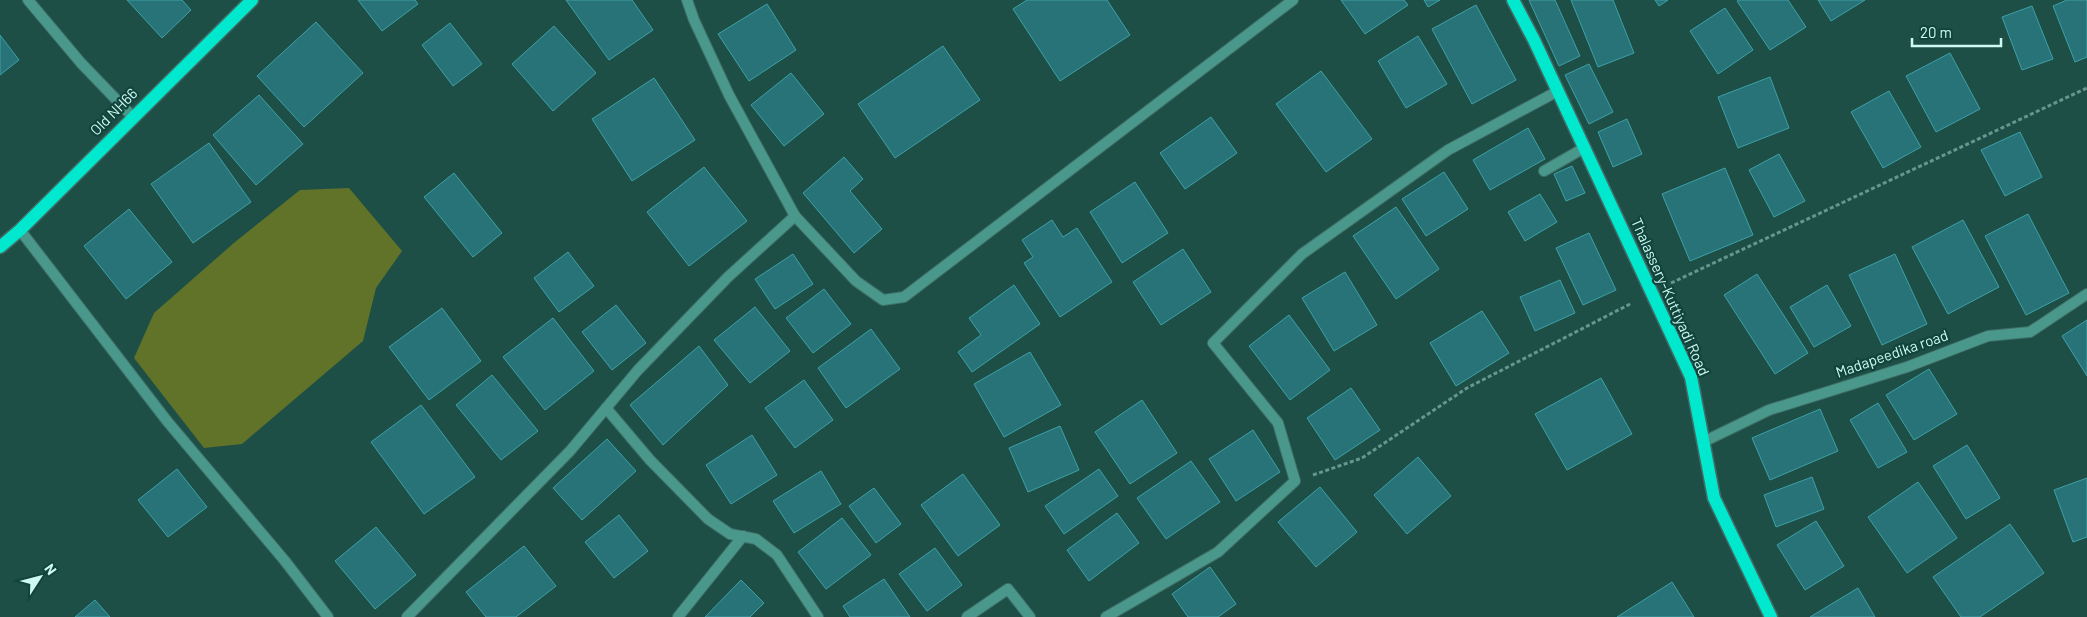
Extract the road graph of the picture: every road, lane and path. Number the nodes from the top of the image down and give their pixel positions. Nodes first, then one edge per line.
1 (28, 0) edge
2 (252, 0) edge
3 (687, 0) edge
4 (1293, 0) edge
5 (1513, 0) edge
6 (2087, 88) edge
7 (1558, 91) junction
8 (132, 116) junction
9 (1584, 148) junction
10 (1544, 171) dead end
11 (795, 216) junction
12 (20, 230) junction
13 (0, 246) edge
14 (1652, 292) junction
15 (2087, 294) edge
16 (606, 408) junction
17 (1703, 442) junction
18 (1294, 481) junction
19 (743, 536) junction
20 (328, 617) edge
21 (407, 617) edge
22 (678, 617) edge
23 (818, 617) edge
24 (967, 617) edge
25 (1030, 617) edge
26 (1106, 617) edge
27 (1772, 617) edge

1 - 8 street
2 - 8 main road, Old NH66
3 - 11 street
4 - 11 street
5 - 7 main road, Thalassery-Kuttiyadi Road
6 - 14 path
7 - 9 main road, Thalassery-Kuttiyadi Road
7 - 18 street
8 - 12 main road, Old NH66
9 - 10 street
9 - 14 main road, Thalassery-Kuttiyadi Road
11 - 16 street
12 - 13 main road, Old NH66
12 - 20 street
14 - 17 main road, Thalassery-Kuttiyadi Road
14 - 18 path
15 - 17 street, Madapeedika road
16 - 19 street
16 - 21 street
17 - 27 main road, Thalassery-Kuttiyadi Road
18 - 26 street
19 - 22 street
19 - 23 street
24 - 25 street

